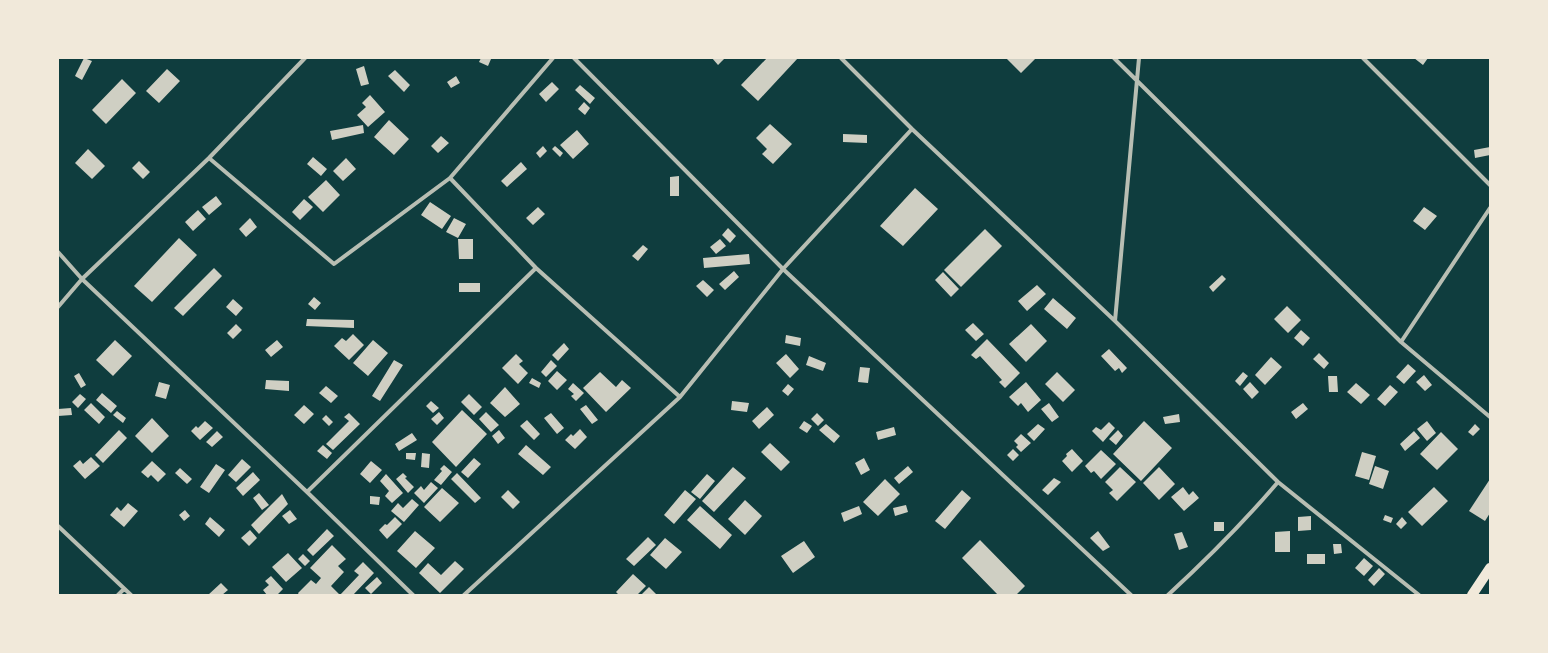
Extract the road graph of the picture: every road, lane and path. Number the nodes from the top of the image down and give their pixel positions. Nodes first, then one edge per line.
1 (305, 58) edge
2 (553, 58) edge
3 (574, 58) edge
4 (841, 58) edge
5 (1114, 58) edge
6 (1139, 58) edge
7 (1363, 58) edge
8 (1136, 80) junction
9 (912, 129) junction
10 (209, 158) junction
11 (450, 178) junction
12 (1490, 185) edge
13 (1490, 208) edge
14 (58, 252) edge
15 (536, 268) junction
16 (783, 268) junction
17 (82, 279) junction
18 (58, 307) edge
19 (1115, 321) junction
20 (1401, 342) junction
21 (680, 397) junction
22 (1490, 417) edge
23 (1278, 482) junction
24 (307, 492) junction
25 (58, 526) edge
26 (1490, 568) edge
27 (124, 589) junction
28 (118, 595) edge
29 (131, 595) edge
30 (413, 595) edge
31 (464, 595) edge
32 (1131, 595) edge
33 (1168, 595) edge
34 (1419, 595) edge
35 (1472, 595) edge

1 - 10 street
2 - 11 street
3 - 16 street
4 - 9 street
5 - 8 street
6 - 8 street
7 - 12 street
8 - 19 street
8 - 20 street
9 - 16 street
9 - 19 street
10 - 11 street
10 - 17 street
11 - 15 street
13 - 20 street
14 - 17 street
15 - 21 street
15 - 24 street
16 - 21 street
16 - 32 street
17 - 18 street
17 - 24 street
19 - 23 street
20 - 22 street
21 - 31 street
23 - 33 street
23 - 34 street
24 - 30 street
25 - 27 street
26 - 35 main road
27 - 28 street
27 - 29 street

